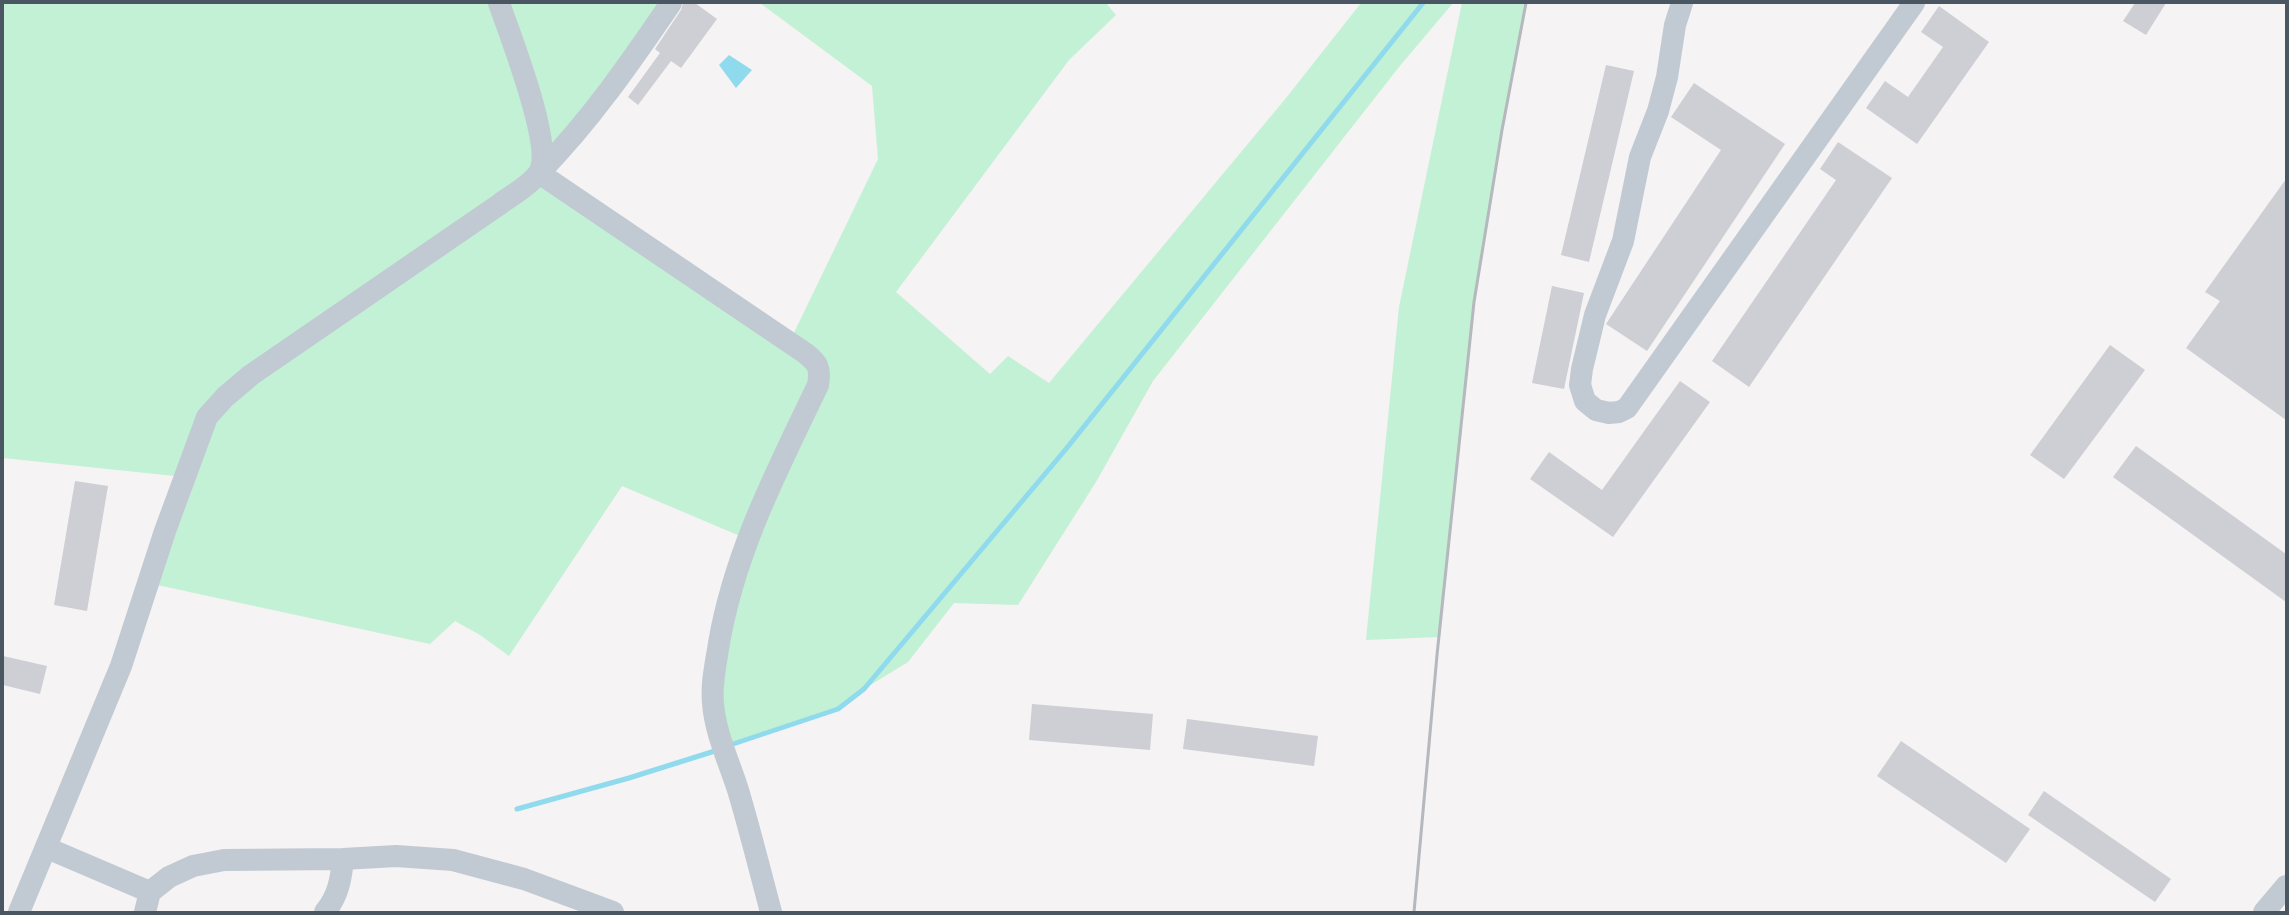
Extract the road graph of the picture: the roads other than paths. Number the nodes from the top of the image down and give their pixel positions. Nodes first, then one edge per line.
1 (499, 3) edge
2 (671, 3) edge
3 (1682, 3) edge
4 (1914, 3) edge
5 (539, 173) junction
6 (47, 848) junction
7 (343, 859) junction
8 (2286, 886) edge
9 (147, 902) edge
10 (19, 912) edge
11 (325, 912) edge
12 (613, 912) edge
13 (771, 912) edge
14 (2264, 912) edge

1 - 5 street
2 - 5 street
3 - 4 street
5 - 6 street
5 - 13 street
6 - 9 street
6 - 10 street
7 - 9 street
7 - 11 street
7 - 12 street
8 - 14 street

